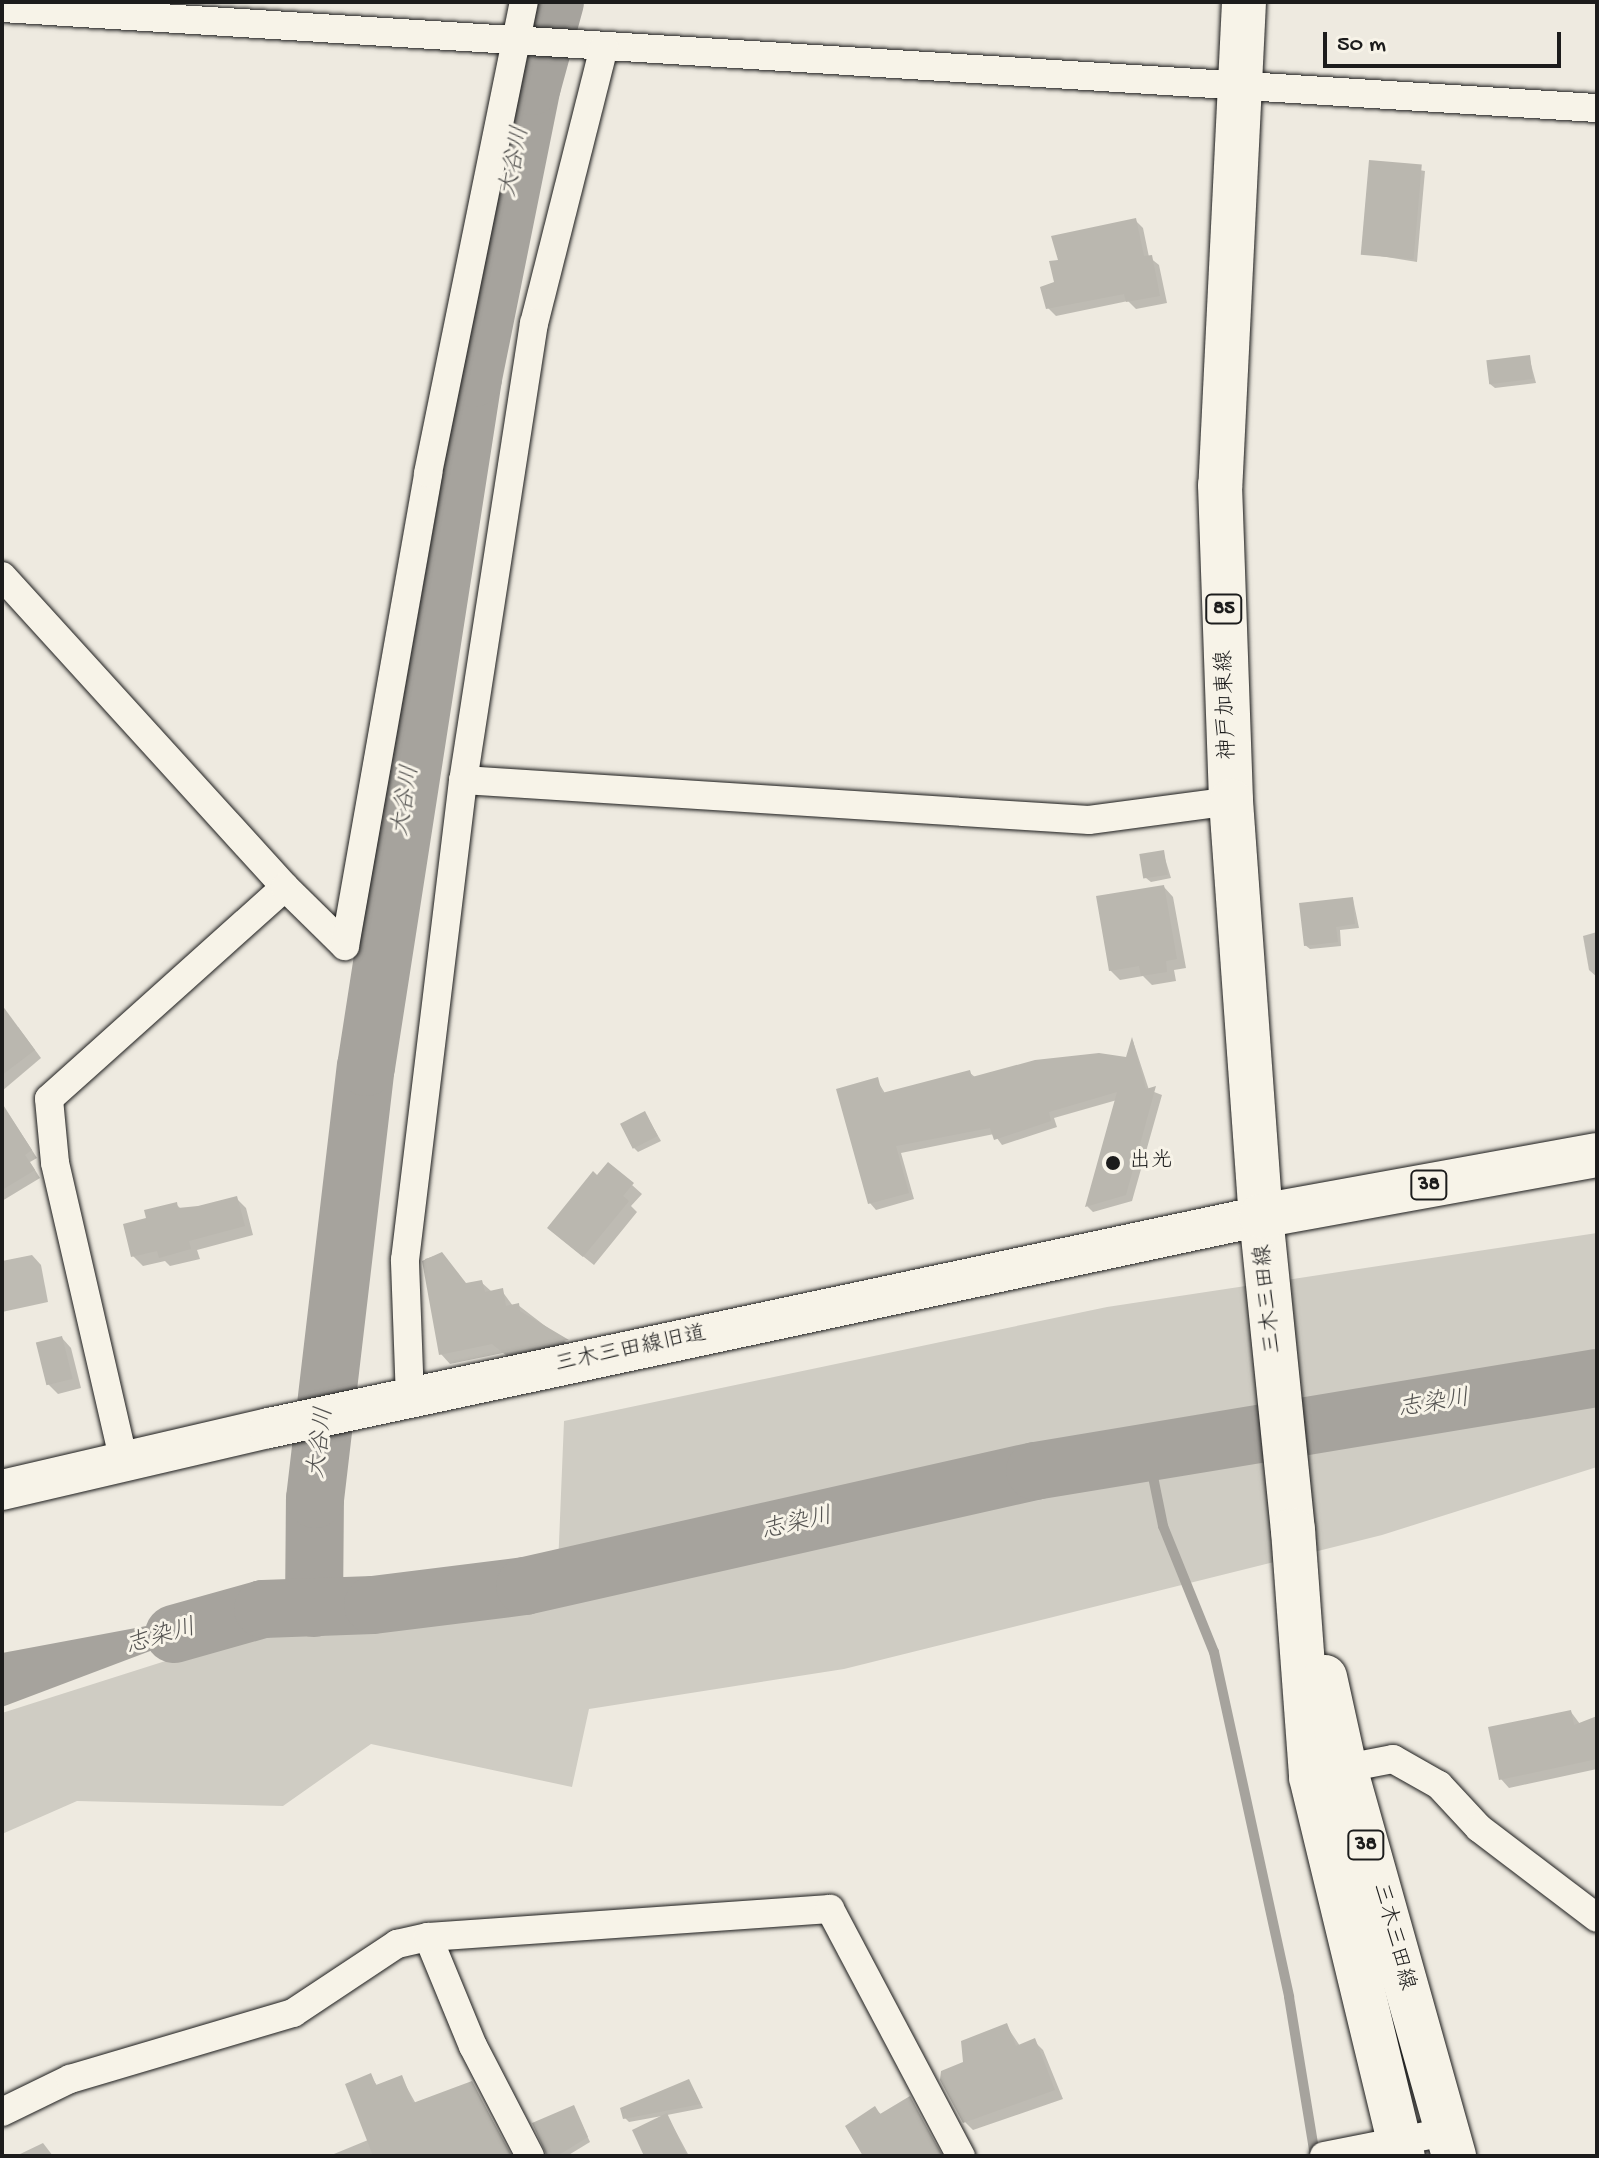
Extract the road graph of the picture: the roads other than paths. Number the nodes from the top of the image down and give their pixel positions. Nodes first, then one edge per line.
1 (524, 2) edge
2 (1244, 2) edge
3 (2, 8) edge
4 (152, 8) edge
5 (515, 38) junction
6 (604, 47) junction
7 (1237, 87) junction
8 (1597, 108) edge
9 (2, 576) edge
10 (463, 780) junction
11 (1231, 801) junction
12 (285, 887) junction
13 (1597, 1155) edge
14 (1261, 1216) junction
15 (410, 1399) junction
16 (124, 1463) junction
17 (2, 1490) edge
18 (1328, 1772) junction
19 (1597, 1918) edge
20 (428, 1937) junction
21 (2, 2112) edge
22 (1449, 2144) edge
23 (1400, 2149) edge
24 (1329, 2155) edge
25 (530, 2156) edge
26 (961, 2156) edge

1 - 5 street
2 - 7 main road, 神戸加東線 / 85
3 - 4 street
4 - 5 street
5 - 6 street
5 - 12 street
6 - 7 street
6 - 10 street
7 - 8 street
7 - 11 main road, 神戸加東線 / 85
9 - 12 street
10 - 11 street
10 - 15 street
11 - 14 main road, 神戸加東線 / 85
12 - 16 street
13 - 14 main road, 三木三田線 / 38
14 - 15 street, 三木三田線旧道
14 - 18 main road, 三木三田線 / 38
15 - 16 street, 三木三田線旧道
16 - 17 street, 三木三田線旧道
18 - 19 street
18 - 22 main road, 三木三田線 / 38
18 - 23 main road, 三木三田線 / 38
20 - 21 street
20 - 25 street
20 - 26 street
22 - 23 street
23 - 24 street

